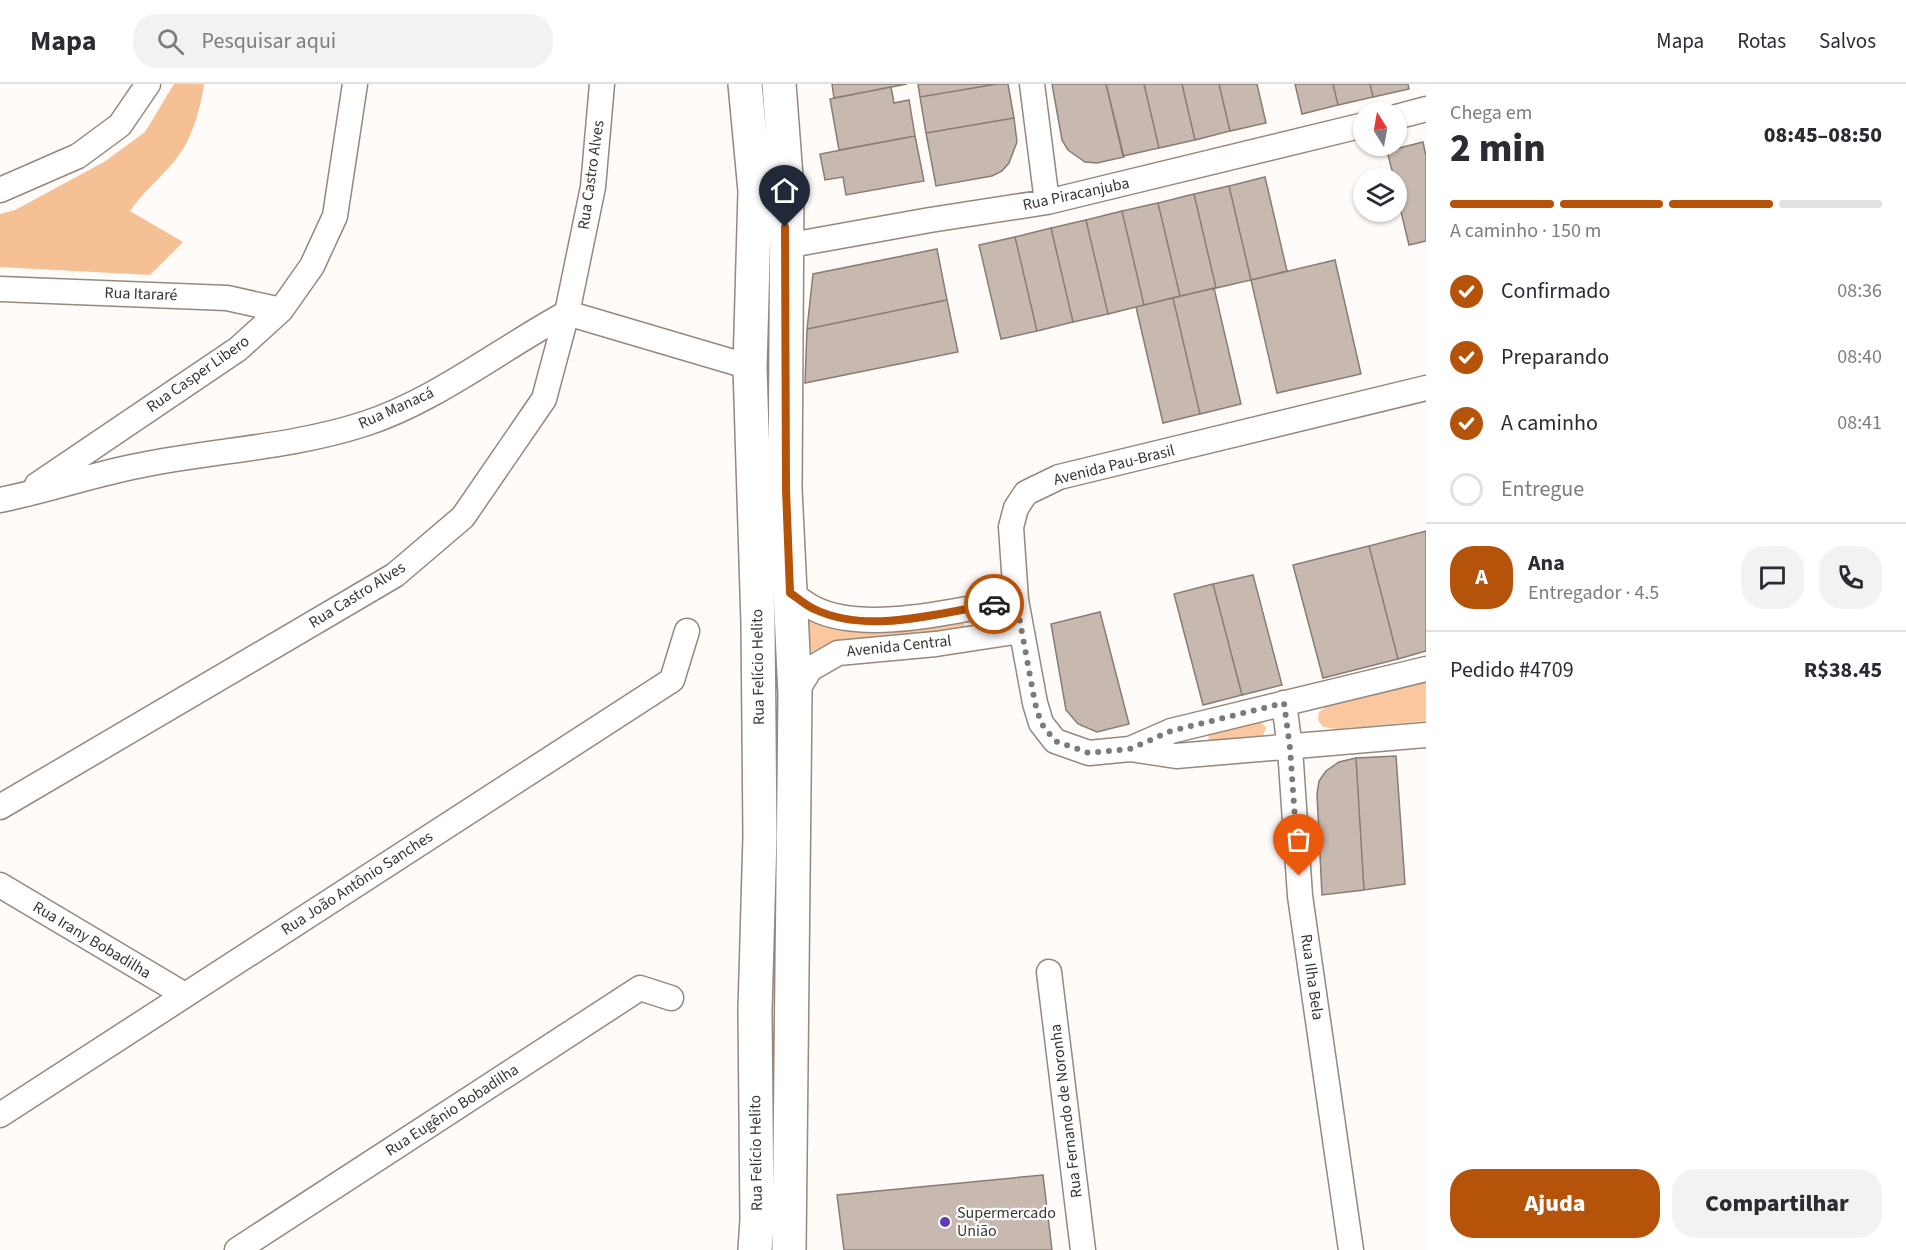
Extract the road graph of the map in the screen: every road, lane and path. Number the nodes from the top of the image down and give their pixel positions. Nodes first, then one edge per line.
1 (148, 84) edge
2 (355, 84) edge
3 (603, 84) edge
4 (745, 84) edge
5 (779, 84) edge
6 (1032, 84) edge
7 (1426, 109) edge
8 (1407, 114) edge
9 (1353, 128) edge
10 (0, 190) edge
11 (1047, 202) junction
12 (785, 246) junction
13 (0, 289) edge
14 (281, 310) junction
15 (567, 313) junction
16 (750, 367) junction
17 (1426, 388) edge
18 (10, 498) edge
19 (0, 510) edge
20 (790, 593) junction
21 (1016, 600) junction
22 (687, 631) dead end
23 (1021, 631) junction
24 (1426, 669) edge
25 (795, 693) junction
26 (1284, 703) junction
27 (1426, 735) edge
28 (1290, 748) junction
29 (1130, 749) junction
30 (0, 807) edge
31 (0, 885) edge
32 (1049, 972) dead end
33 (185, 994) junction
34 (671, 998) dead end
35 (0, 1115) edge
36 (237, 1250) edge
37 (755, 1250) edge
38 (789, 1250) edge
39 (1083, 1250) edge
40 (1351, 1250) edge

1 - 10 street
2 - 14 street, Rua Casper Libero
3 - 15 street, Rua Castro Alves
4 - 16 main road, Rua Felício Helito
5 - 12 main road, Rua Felício Helito
6 - 11 street
7 - 8 street
9 - 11 street, Rua Piracanjuba
11 - 12 street, Rua Piracanjuba
12 - 20 main road, Rua Felício Helito
13 - 14 street, Rua Itararé
14 - 18 street, Rua Casper Libero
15 - 16 street
15 - 18 street, Rua Manacá
15 - 30 street, Rua Castro Alves
16 - 37 main road, Rua Felício Helito
17 - 21 street, Avenida Pau-Brasil
18 - 19 street, Rua Casper Libero
20 - 21 street, Avenida Central
20 - 25 main road, Rua Felício Helito
21 - 23 street, Avenida Pau-Brasil
22 - 33 street, Rua João Antônio Sanches
23 - 25 street, Avenida Central
23 - 29 street, Avenida Pau-Brasil
24 - 26 street
25 - 38 main road, Rua Felício Helito
26 - 28 street, Rua Ilha Bela
26 - 29 street
27 - 28 street
28 - 29 street
28 - 40 street, Rua Ilha Bela
31 - 33 street, Rua Irany Bobadilha
32 - 39 street, Rua Fernando de Noronha
33 - 35 street, Rua João Antônio Sanches
34 - 36 street, Rua Eugênio Bobadilha

